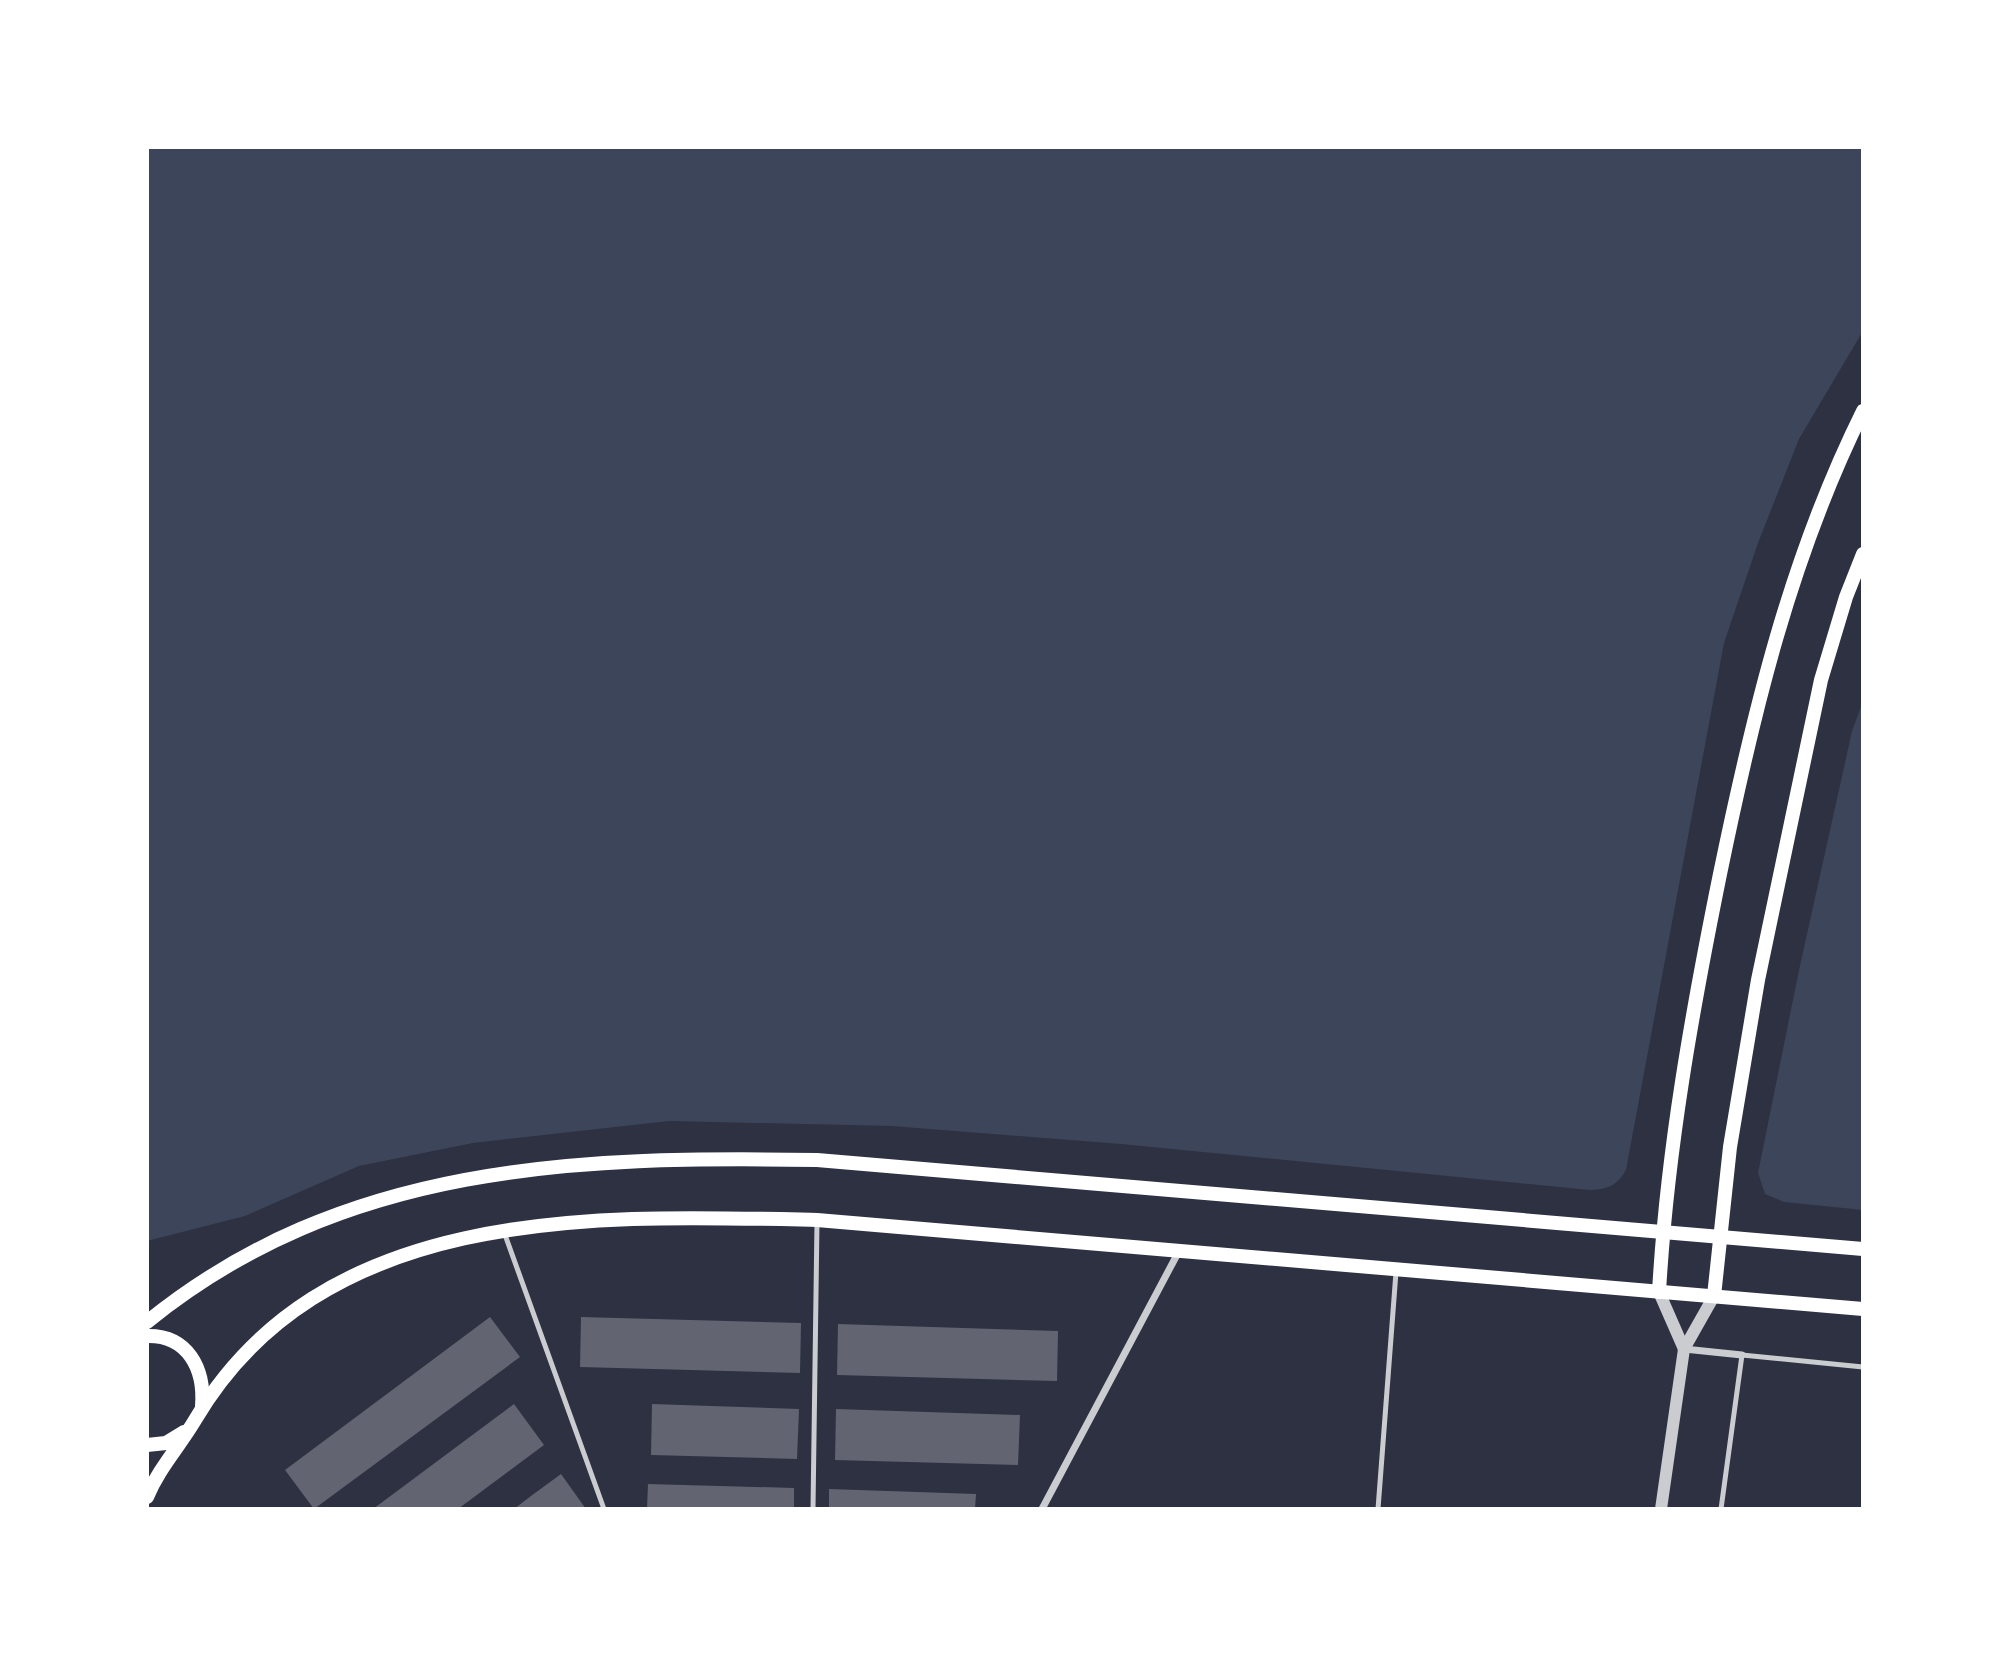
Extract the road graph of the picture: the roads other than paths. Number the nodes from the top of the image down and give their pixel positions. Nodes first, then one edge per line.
1 (1863, 411) edge
2 (1863, 554) edge
3 (817, 1220) junction
4 (1663, 1230) junction
5 (503, 1231) junction
6 (1720, 1236) junction
7 (1863, 1249) edge
8 (1179, 1251) junction
9 (1396, 1269) junction
10 (1659, 1292) junction
11 (1714, 1296) junction
12 (1863, 1309) edge
13 (147, 1322) edge
14 (147, 1336) edge
15 (1684, 1349) junction
16 (1742, 1355) junction
17 (1863, 1367) edge
18 (202, 1406) junction
19 (194, 1421) junction
20 (147, 1446) edge
21 (147, 1497) edge
22 (604, 1509) edge
23 (813, 1509) edge
24 (1042, 1509) edge
25 (1378, 1509) edge
26 (1661, 1509) edge
27 (1721, 1509) edge

1 - 4 main road
2 - 6 main road
3 - 5 main road
3 - 8 main road
3 - 23 lane
4 - 6 main road
4 - 10 main road
4 - 13 main road
5 - 18 main road
5 - 22 lane
6 - 7 main road
6 - 11 main road
8 - 9 main road
8 - 24 street
9 - 10 main road
9 - 25 lane
10 - 11 main road
10 - 15 street
11 - 12 main road
11 - 15 street
14 - 18 main road
15 - 16 street
15 - 26 street
16 - 17 lane
16 - 27 lane
18 - 19 main road
19 - 20 main road
19 - 21 main road

